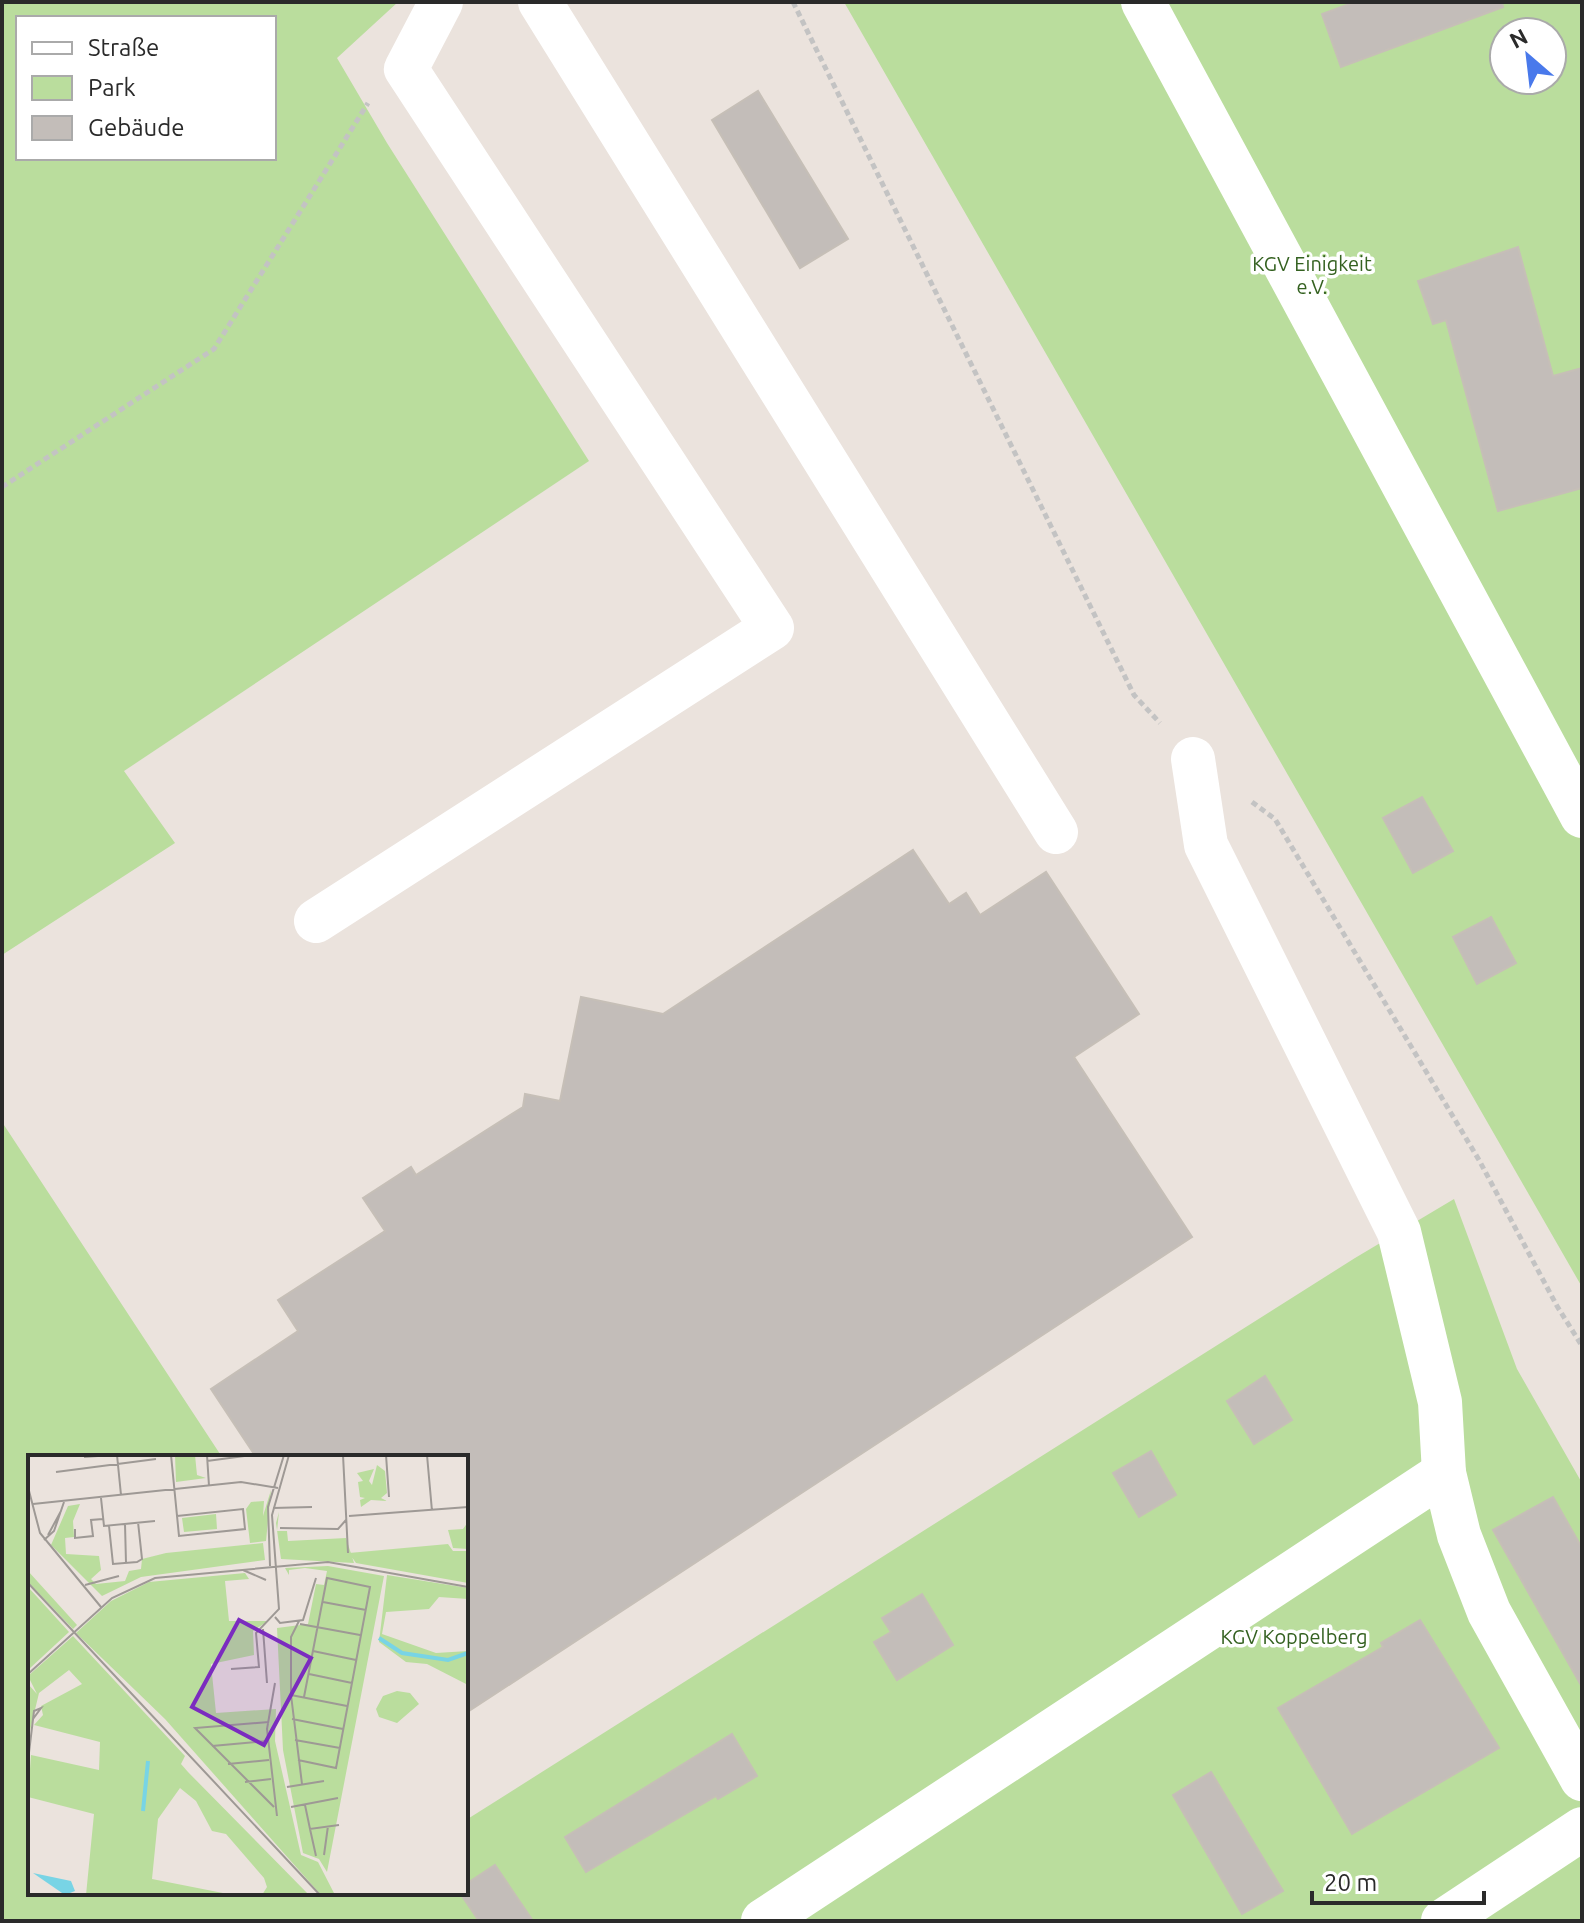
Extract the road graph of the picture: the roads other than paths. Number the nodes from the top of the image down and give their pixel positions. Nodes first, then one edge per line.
1 (441, 2) edge
2 (540, 2) edge
3 (1143, 2) edge
4 (1193, 759) road end
5 (1580, 810) edge
6 (1056, 832) dead end
7 (316, 921) dead end
8 (1444, 1473) junction
9 (1582, 1779) edge
10 (1582, 1829) edge
11 (763, 1921) edge
12 (1443, 1921) edge

1 - 7 lane
2 - 6 lane
3 - 5 lane
4 - 8 lane
8 - 9 lane
8 - 11 lane
10 - 12 lane

